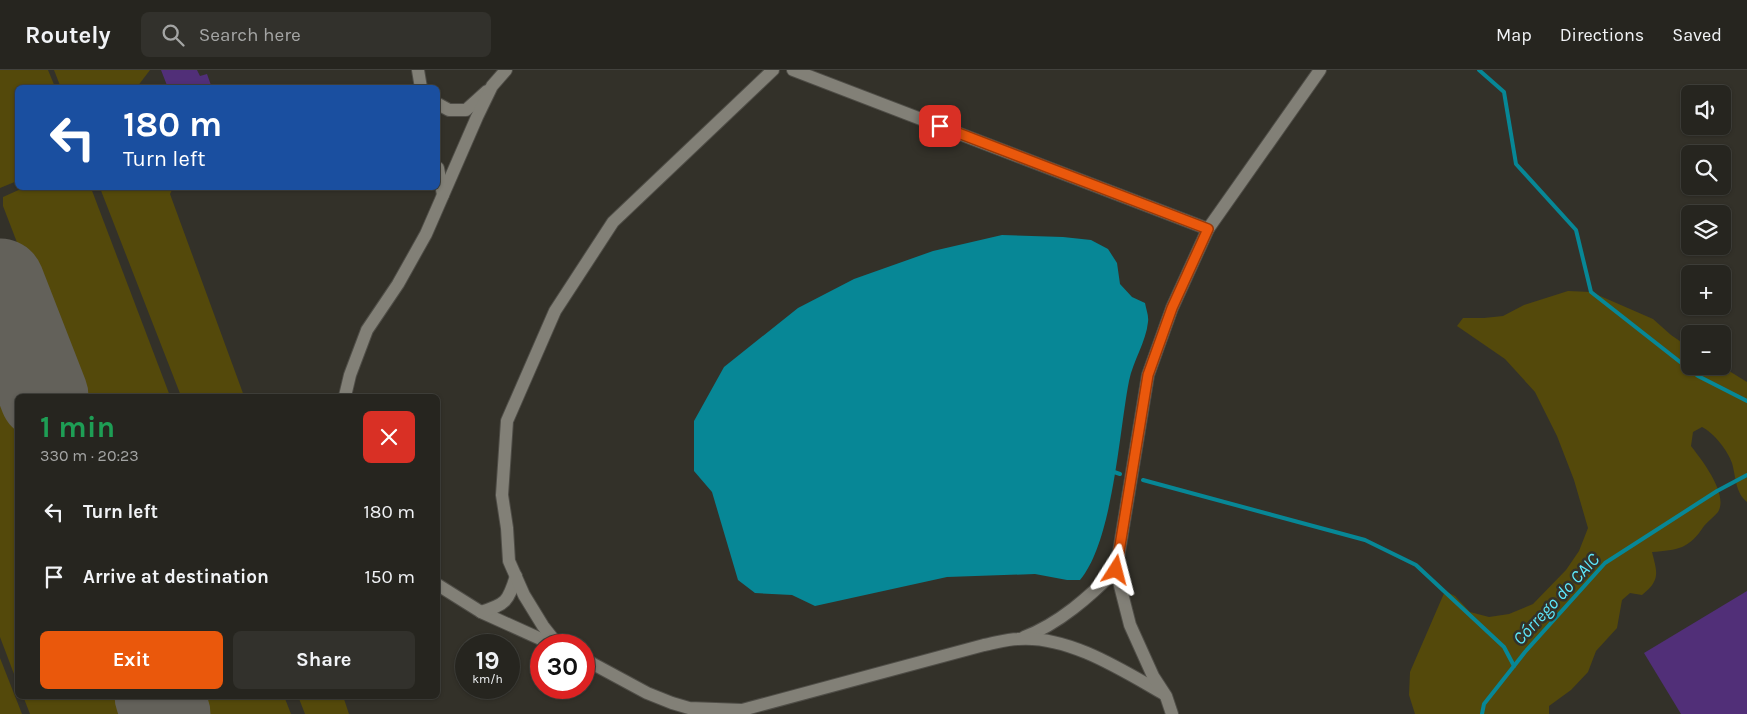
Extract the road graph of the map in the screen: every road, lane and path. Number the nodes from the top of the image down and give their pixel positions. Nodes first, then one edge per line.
1 (418, 70) edge
2 (500, 70) edge
3 (506, 70) edge
4 (772, 70) edge
5 (793, 70) edge
6 (1320, 70) edge
7 (421, 85) edge
8 (492, 86) junction
9 (440, 105) edge
10 (440, 179) edge
11 (443, 195) junction
12 (1208, 229) junction
13 (345, 394) edge
14 (1116, 570) junction
15 (516, 576) junction
16 (440, 586) edge
17 (481, 612) junction
18 (530, 634) edge
19 (549, 634) edge
20 (1019, 638) junction
21 (595, 665) edge
22 (1166, 696) junction
23 (1172, 714) edge

1 - 7 street
2 - 8 street
3 - 8 street
4 - 15 street
5 - 12 street
6 - 12 street
8 - 9 street
8 - 11 street
10 - 11 street
11 - 13 street
12 - 14 street
14 - 20 street
14 - 22 street
15 - 17 street
15 - 19 street
16 - 17 street
17 - 18 street
20 - 21 street
20 - 22 street
22 - 23 street

